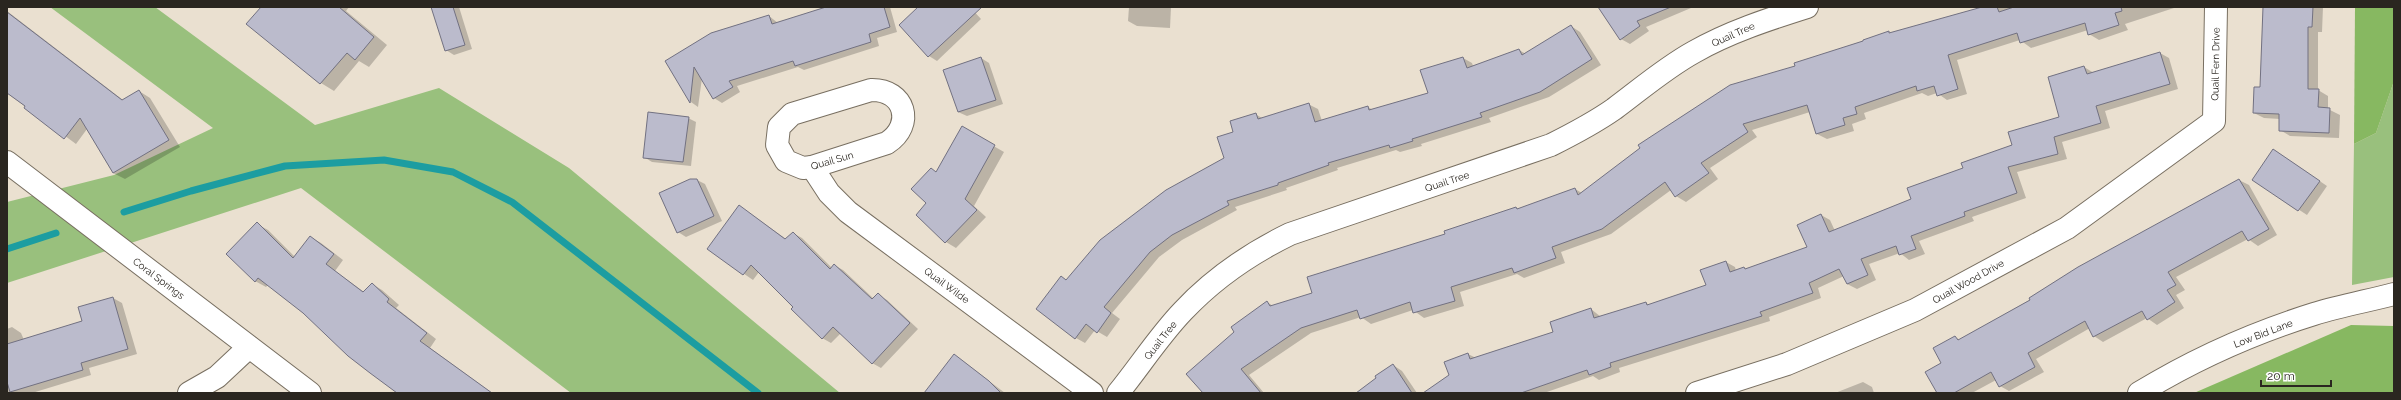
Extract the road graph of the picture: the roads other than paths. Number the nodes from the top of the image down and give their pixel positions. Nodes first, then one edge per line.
1 (1807, 7) edge
2 (2216, 7) edge
3 (2214, 121) joint
4 (7, 162) edge
5 (812, 167) junction
6 (2394, 294) edge
7 (249, 347) junction
8 (189, 393) edge
9 (310, 393) edge
10 (1092, 393) edge
11 (1118, 393) edge
12 (1697, 393) edge
13 (2139, 393) edge

1 - 11 street, Quail Tree
2 - 3 street, Quail Fern Drive
3 - 12 street, Quail Wood Drive
4 - 7 street, Coral Springs
5 - 5 street, Quail Sun
5 - 10 street, Quail Wilde
6 - 13 street, Low Bid Lane
7 - 8 street
7 - 9 street, Coral Springs

